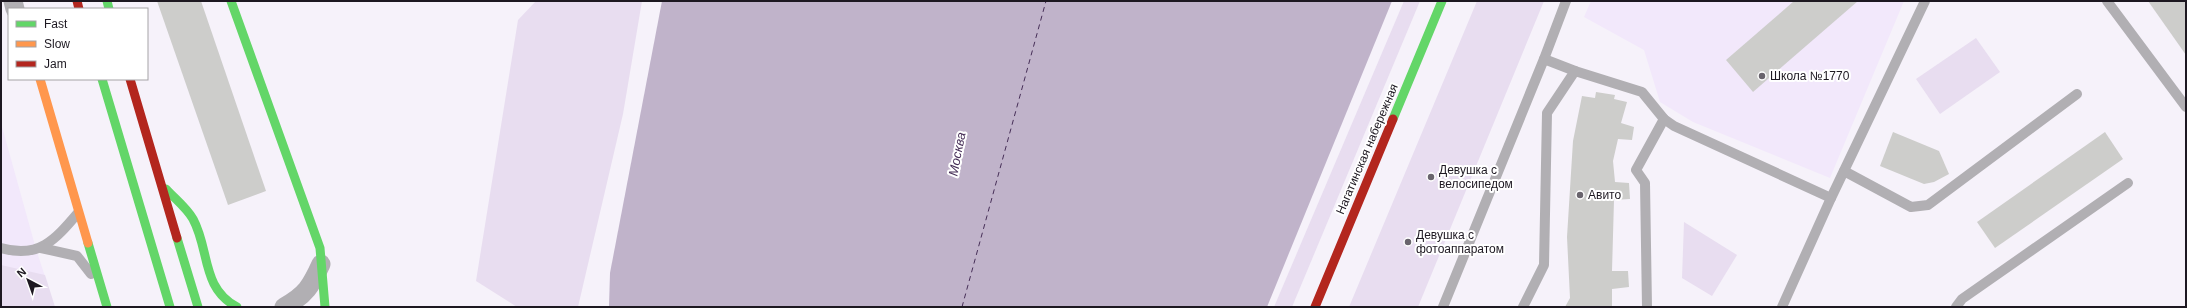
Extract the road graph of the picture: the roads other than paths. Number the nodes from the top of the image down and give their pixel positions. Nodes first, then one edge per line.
1 (231, 1) edge
2 (1442, 1) edge
3 (1566, 1) edge
4 (1925, 1) edge
5 (2107, 1) edge
6 (1544, 59) junction
7 (1575, 71) junction
8 (40, 80) edge
9 (102, 80) edge
10 (130, 80) edge
11 (2077, 94) dead end
12 (2186, 107) edge
13 (1664, 119) junction
14 (1844, 171) junction
15 (2128, 183) dead end
16 (162, 184) junction
17 (1831, 198) junction
18 (78, 213) junction
19 (1, 248) edge
20 (41, 248) junction
21 (321, 264) junction
22 (100, 285) junction
23 (107, 307) edge
24 (170, 307) edge
25 (198, 307) edge
26 (237, 307) edge
27 (284, 307) edge
28 (325, 307) edge
29 (1315, 307) edge
30 (1443, 307) edge
31 (1523, 307) edge
32 (1647, 307) edge
33 (1782, 307) edge
34 (1956, 307) edge

1 - 21 street
2 - 29 street, Нагатинская набережная
3 - 6 lane
4 - 14 lane
5 - 12 lane
6 - 7 lane
6 - 30 lane
7 - 13 lane
7 - 31 lane
8 - 18 street
9 - 24 street
10 - 16 street
11 - 14 lane
13 - 17 lane
13 - 32 lane
14 - 17 lane
15 - 34 lane
16 - 25 street
16 - 26 street
17 - 33 lane
18 - 20 lane
18 - 22 street
19 - 20 lane
20 - 22 lane
21 - 27 street
21 - 28 street
22 - 23 street

